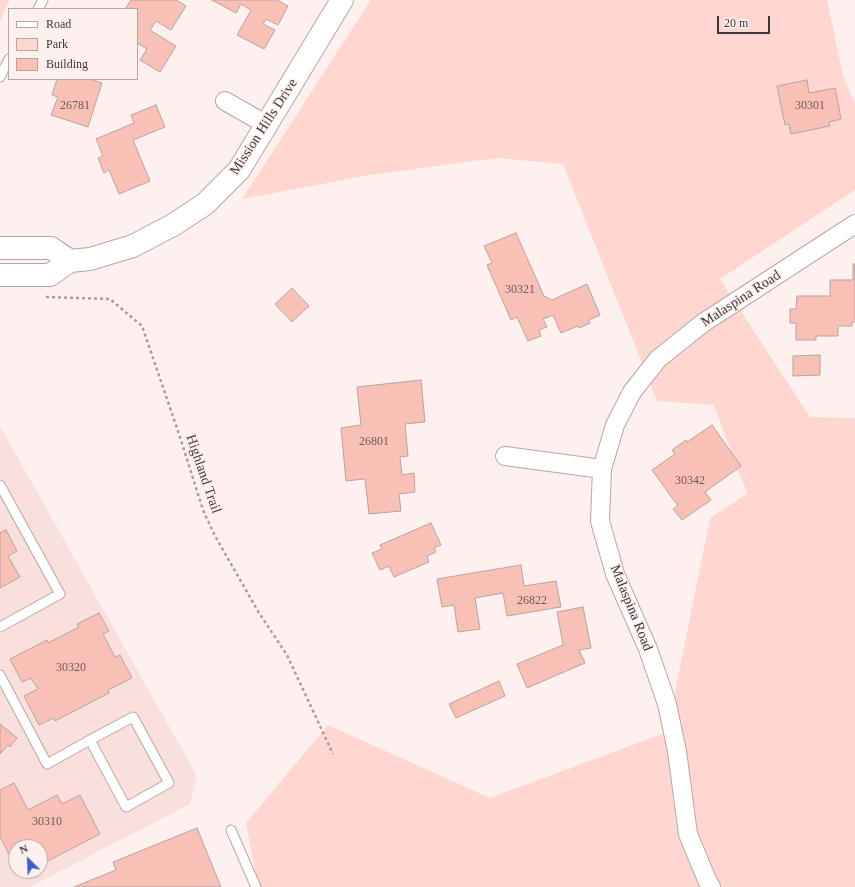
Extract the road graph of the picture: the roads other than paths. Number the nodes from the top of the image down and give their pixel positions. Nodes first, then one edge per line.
1 (342, 0) edge
2 (8, 62) edge
3 (0, 77) edge
4 (225, 101) dead end
5 (267, 125) junction
6 (855, 224) edge
7 (0, 248) edge
8 (70, 261) junction
9 (0, 275) edge
10 (505, 456) dead end
11 (602, 469) junction
12 (0, 485) edge
13 (0, 627) edge
14 (0, 674) edge
15 (90, 740) junction
16 (231, 830) dead end
17 (256, 887) edge
18 (711, 887) edge

1 - 5 street, Mission Hills Drive
2 - 3 lane
4 - 5 street
5 - 8 street, Mission Hills Drive
6 - 11 street, Malaspina Road
7 - 8 street
8 - 9 street, Mission Hills Drive
10 - 11 street
11 - 18 street, Malaspina Road
12 - 13 lane
14 - 15 lane
15 - 15 lane
16 - 17 lane

